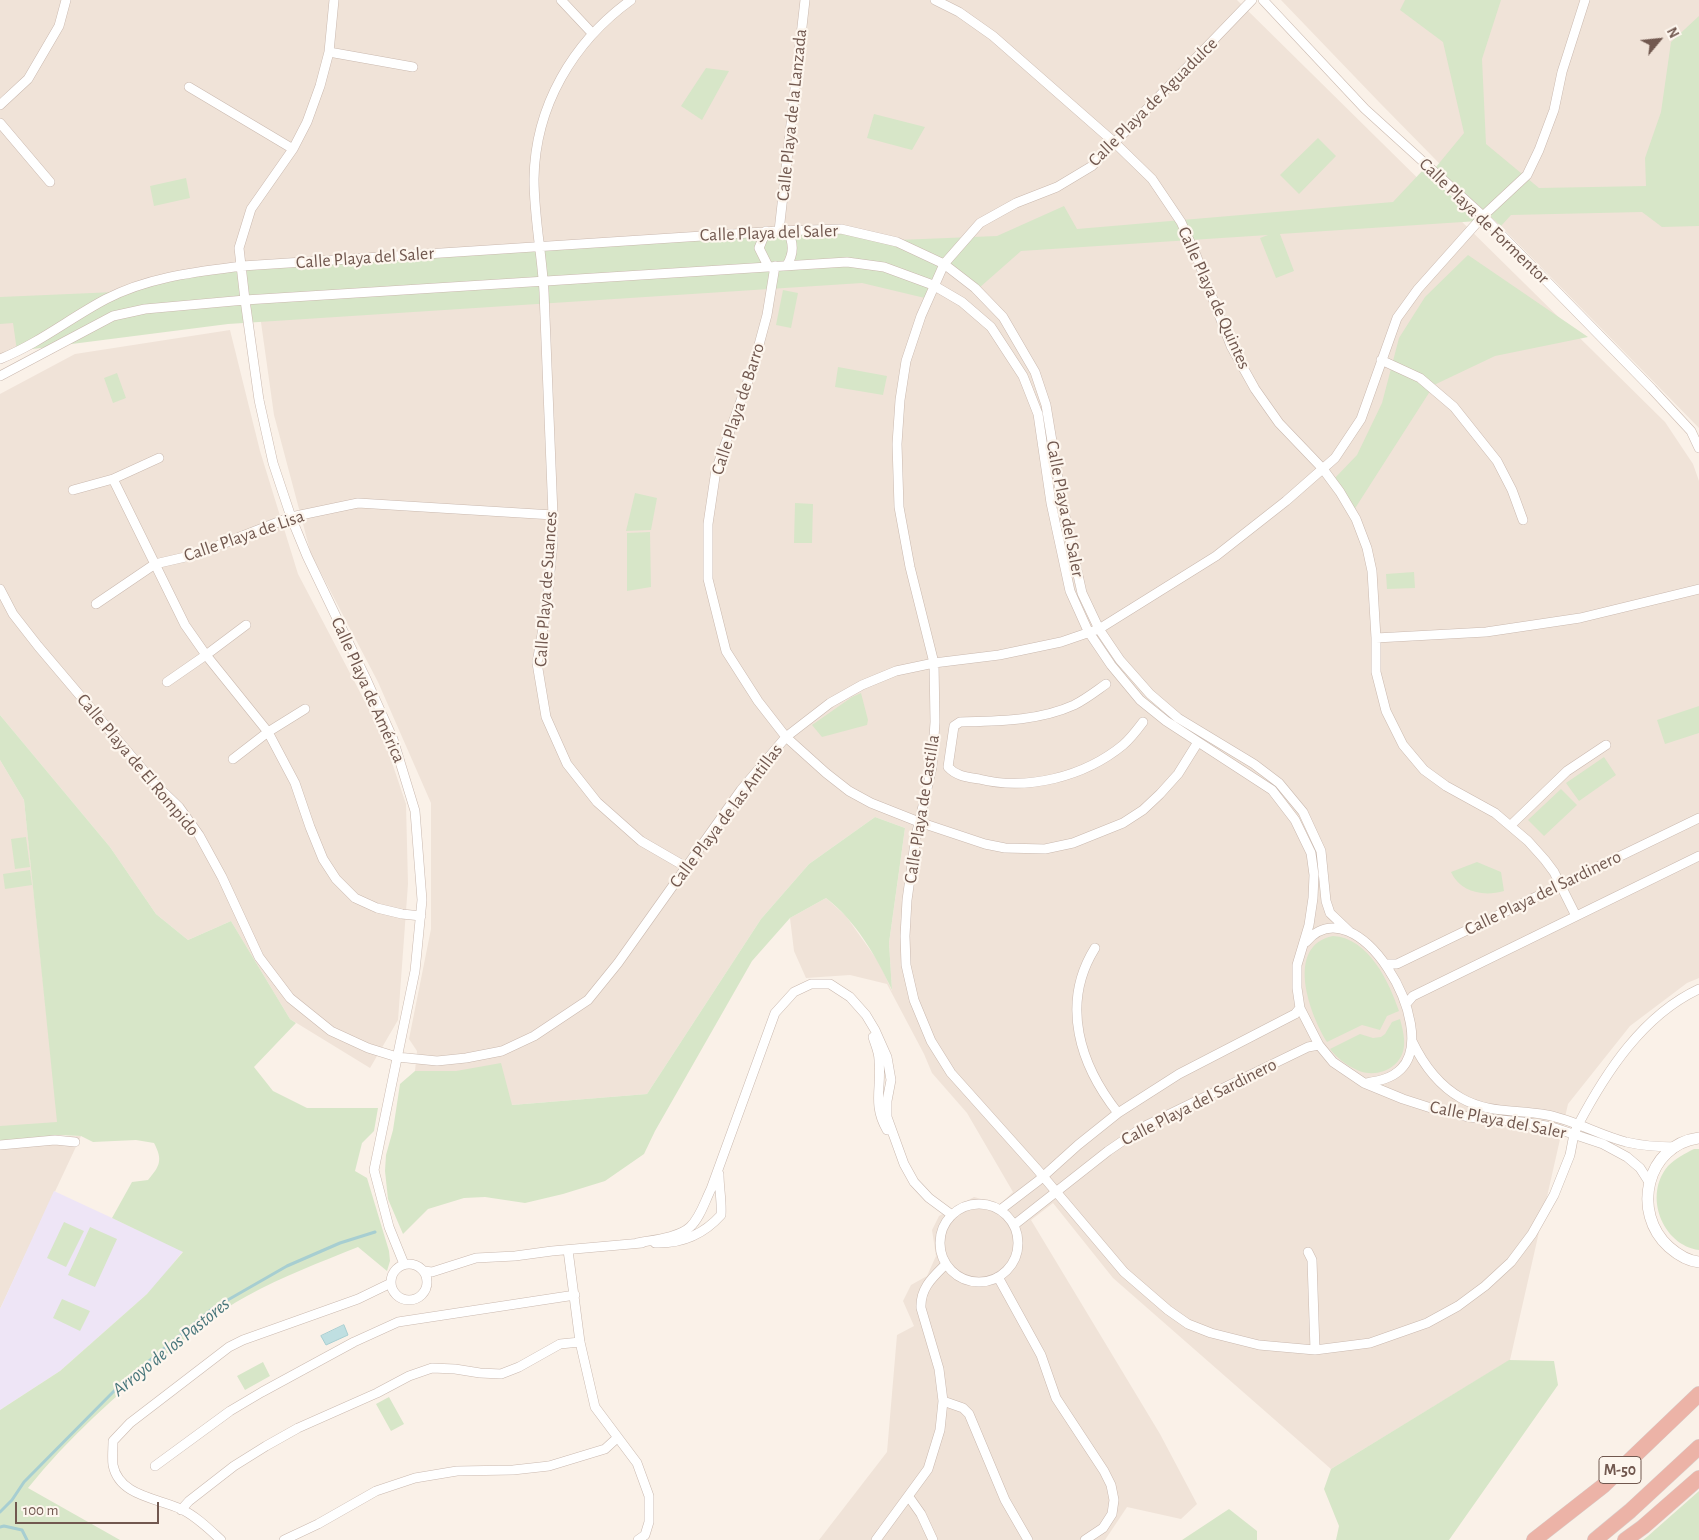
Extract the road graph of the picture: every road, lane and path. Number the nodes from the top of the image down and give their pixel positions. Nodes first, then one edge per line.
1 (66, 0) edge
2 (334, 0) edge
3 (561, 0) edge
4 (631, 0) edge
5 (805, 0) edge
6 (935, 0) edge
7 (1252, 0) edge
8 (1263, 0) edge
9 (1585, 0) edge
10 (592, 33) junction
11 (329, 52) junction
12 (413, 67) dead end
13 (189, 86) dead end
14 (0, 105) edge
15 (0, 123) edge
16 (1116, 143) junction
17 (293, 149) junction
18 (50, 182) dead end
19 (1483, 216) junction
20 (783, 230) junction
21 (766, 231) junction
22 (539, 247) junction
23 (944, 264) junction
24 (787, 265) junction
25 (242, 266) junction
26 (771, 266) junction
27 (543, 280) junction
28 (933, 285) junction
29 (244, 300) junction
30 (0, 360) edge
31 (1381, 360) junction
32 (0, 376) edge
33 (1699, 448) edge
34 (159, 458) dead end
35 (1323, 469) junction
36 (113, 478) junction
37 (73, 490) dead end
38 (554, 516) junction
39 (291, 517) junction
40 (1523, 520) dead end
41 (155, 564) junction
42 (0, 589) edge
43 (1699, 590) edge
44 (96, 604) dead end
45 (246, 625) dead end
46 (1099, 629) junction
47 (1088, 632) junction
48 (1376, 638) junction
49 (206, 655) junction
50 (934, 663) junction
51 (166, 682) dead end
52 (1106, 684) dead end
53 (305, 709) dead end
54 (1143, 722) dead end
55 (268, 732) junction
56 (786, 737) junction
57 (1198, 742) junction
58 (934, 743) junction
59 (950, 743) junction
60 (1606, 745) dead end
61 (233, 759) dead end
62 (1699, 818) edge
63 (919, 822) junction
64 (1511, 825) junction
65 (1699, 856) edge
66 (686, 867) junction
67 (1560, 885) junction
68 (421, 916) junction
69 (1576, 916) junction
70 (1350, 932) junction
71 (1302, 946) junction
72 (1095, 948) dead end
73 (1385, 964) junction
74 (1699, 989) edge
75 (1406, 1004) junction
76 (1300, 1008) junction
77 (1412, 1041) junction
78 (1319, 1045) junction
79 (397, 1057) junction
80 (1364, 1083) junction
81 (1118, 1113) junction
82 (1578, 1125) junction
83 (1574, 1134) junction
84 (1699, 1138) edge
85 (75, 1142) dead end
86 (0, 1145) edge
87 (1676, 1147) junction
88 (720, 1166) junction
89 (1043, 1176) junction
90 (1649, 1182) junction
91 (1057, 1192) junction
92 (1000, 1210) junction
93 (952, 1215) junction
94 (1014, 1225) junction
95 (637, 1243) junction
96 (568, 1250) junction
97 (1308, 1252) dead end
98 (404, 1264) junction
99 (946, 1264) junction
100 (1697, 1264) edge
101 (424, 1271) junction
102 (998, 1277) junction
103 (391, 1283) junction
104 (575, 1296) junction
105 (580, 1342) junction
106 (1315, 1350) junction
107 (1699, 1394) edge
108 (943, 1401) junction
109 (617, 1438) junction
110 (1699, 1447) edge
111 (155, 1466) dead end
112 (1699, 1478) edge
113 (909, 1498) junction
114 (181, 1510) junction
115 (221, 1540) edge
116 (284, 1540) edge
117 (638, 1540) edge
118 (876, 1540) edge
119 (933, 1540) edge
120 (1028, 1540) edge
121 (1085, 1540) edge
122 (1534, 1540) edge
123 (1594, 1540) edge
124 (1625, 1540) edge

1 - 14 street
2 - 11 street, Calle Playa de América
3 - 10 street
4 - 10 street
5 - 20 street, Calle Playa de la Lanzada
6 - 16 street, Calle Playa de Quintes
7 - 16 street, Calle Playa de Aguadulce
8 - 19 street, Calle Playa de Formentor
9 - 19 street, Calle Playa de las Antillas
10 - 22 street
11 - 12 street
11 - 17 street, Calle Playa de América
13 - 17 street
15 - 18 street
16 - 23 street, Calle Playa de Aguadulce
16 - 35 street, Calle Playa de Quintes
17 - 25 street, Calle Playa de América
19 - 31 street, Calle Playa de las Antillas
19 - 33 street, Calle Playa de Formentor
20 - 21 street, Calle Playa del Saler
20 - 23 street, Calle Playa del Saler
20 - 24 street
21 - 22 street, Calle Playa del Saler
21 - 26 street
22 - 25 street, Calle Playa del Saler
22 - 27 street
23 - 28 street, Calle Playa de Aguadulce
23 - 46 street, Calle Playa del Saler
24 - 26 street, Calle Playa del Saler
24 - 28 street, Calle Playa del Saler
25 - 29 street, Calle Playa de América
25 - 30 street, Calle Playa del Saler
26 - 27 street, Calle Playa del Saler
26 - 56 street, Calle Playa de Barro
27 - 29 street, Calle Playa del Saler
27 - 38 street, Calle Playa de Suances
28 - 47 street, Calle Playa del Saler
28 - 50 street, Calle Playa de Castilla
29 - 32 street, Calle Playa del Saler
29 - 39 street, Calle Playa de América
31 - 35 street, Calle Playa de las Antillas
31 - 40 street
34 - 36 street
35 - 46 street, Calle Playa de las Antillas
35 - 48 street, Calle Playa de Quintes
36 - 37 street
36 - 41 street
38 - 39 street, Calle Playa de Lisa
38 - 66 street, Calle Playa de Suances
39 - 41 street, Calle Playa de Lisa
39 - 68 street, Calle Playa de América
41 - 44 street, Calle Playa de Lisa
41 - 49 street
42 - 79 street, Calle Playa de El Rompido
43 - 48 street
45 - 49 street
46 - 47 street, Calle Playa de las Antillas
46 - 70 street, Calle Playa del Saler
47 - 50 street, Calle Playa de las Antillas
47 - 57 street, Calle Playa del Saler
48 - 64 street, Calle Playa de Quintes
49 - 51 street
49 - 55 street
50 - 56 street, Calle Playa de las Antillas
50 - 58 street, Calle Playa de Castilla
52 - 59 street
53 - 55 street
54 - 59 street
55 - 61 street
55 - 68 street
56 - 63 street, Calle Playa de Barro
56 - 66 street, Calle Playa de las Antillas
57 - 63 street, Calle Playa de Barro
57 - 71 street, Calle Playa del Saler
58 - 59 street
58 - 63 street, Calle Playa de Castilla
60 - 64 street
62 - 67 street, Calle Playa del Sardinero
63 - 89 street, Calle Playa de Castilla
64 - 67 street, Calle Playa de Quintes
65 - 69 street, Calle Playa del Sardinero
66 - 79 street, Calle Playa de las Antillas
67 - 69 street, Calle Playa de Quintes
67 - 73 street, Calle Playa del Sardinero
68 - 79 street, Calle Playa de América
69 - 75 street, Calle Playa del Sardinero
70 - 71 street
70 - 73 street
71 - 76 street
72 - 81 street
73 - 75 street
74 - 82 street, Calle Playa de Castilla
75 - 77 street
76 - 78 street
76 - 81 street, Calle Playa del Sardinero
77 - 80 street
77 - 82 street, Calle Playa del Saler
78 - 80 street
78 - 91 street, Calle Playa del Sardinero
79 - 98 street, Calle Playa de América
80 - 83 street, Calle Playa del Saler
81 - 89 street, Calle Playa del Sardinero
82 - 83 street, Calle Playa de Castilla
82 - 87 street, Calle Playa del Saler
83 - 90 street, Calle Playa del Saler
83 - 106 street, Calle Playa de Castilla
84 - 87 street
85 - 86 street
87 - 90 street
88 - 93 street
88 - 95 street
88 - 95 street
89 - 91 street, Calle Playa de Castilla
89 - 92 street, Calle Playa del Sardinero
90 - 100 street
91 - 94 street, Calle Playa del Sardinero
91 - 106 street, Calle Playa de Castilla
92 - 93 street
92 - 94 street
93 - 99 street
94 - 102 street
95 - 96 street
96 - 101 street
96 - 104 street
97 - 106 street
98 - 101 street
98 - 103 street
99 - 102 street
99 - 108 street
101 - 103 street
102 - 121 street
103 - 114 street
104 - 105 street
104 - 111 street
105 - 109 street
105 - 114 street
107 - 122 highway, M-50
108 - 113 street
108 - 120 street
109 - 116 street
109 - 117 street
110 - 123 highway, M-50
112 - 124 highway
113 - 118 street
113 - 119 street
114 - 115 street

